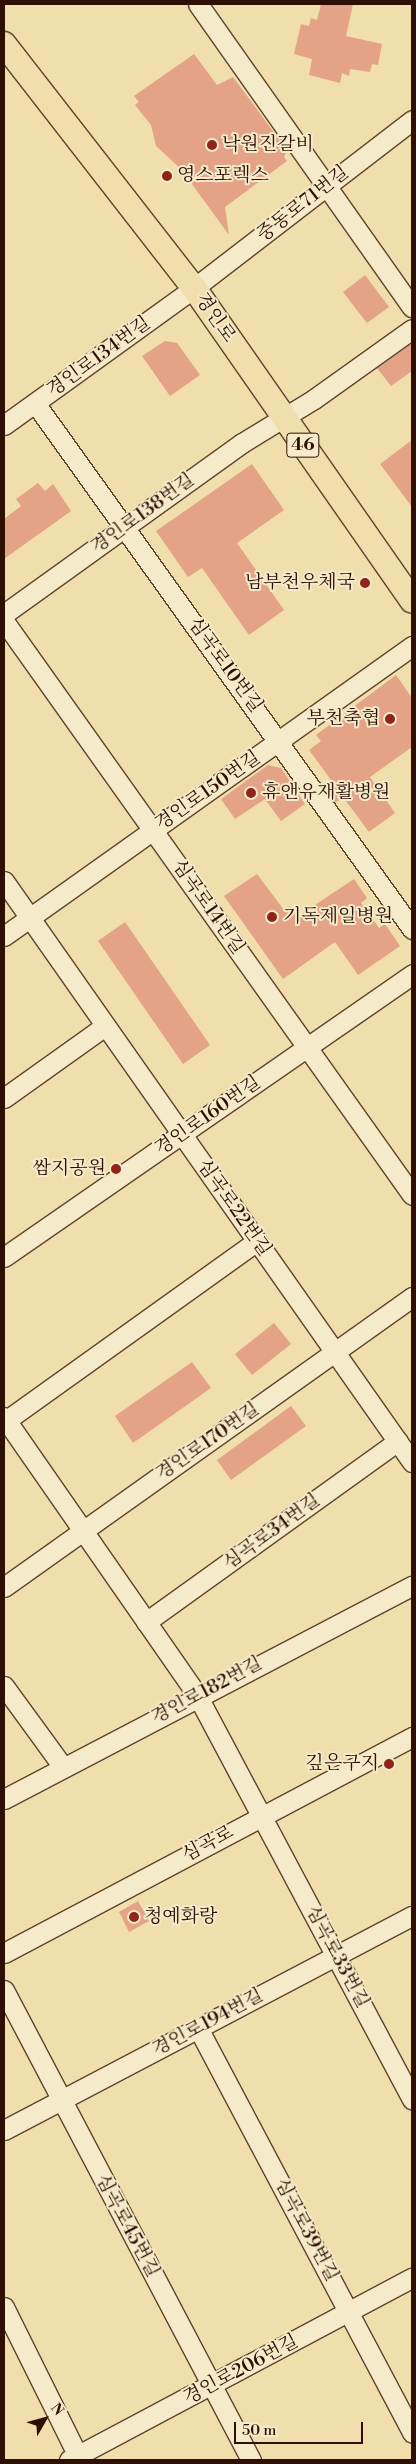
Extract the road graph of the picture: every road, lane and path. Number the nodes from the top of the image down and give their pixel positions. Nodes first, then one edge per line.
1 (198, 4) edge
2 (4, 44) edge
3 (412, 120) edge
4 (327, 186) junction
5 (194, 288) junction
6 (412, 308) edge
7 (412, 329) edge
8 (35, 403) junction
9 (284, 417) junction
10 (4, 425) edge
11 (125, 527) junction
12 (412, 601) edge
13 (4, 614) edge
14 (4, 621) edge
15 (412, 646) edge
16 (278, 741) junction
17 (153, 830) junction
18 (4, 882) edge
19 (29, 918) junction
20 (412, 929) edge
21 (4, 936) edge
22 (412, 974) edge
23 (105, 1026) junction
24 (307, 1047) junction
25 (4, 1098) edge
26 (181, 1134) junction
27 (412, 1195) edge
28 (257, 1241) junction
29 (4, 1257) edge
30 (412, 1297) edge
31 (335, 1351) junction
32 (4, 1420) edge
33 (398, 1441) junction
34 (412, 1462) edge
35 (83, 1531) junction
36 (412, 1586) edge
37 (4, 1587) edge
38 (146, 1622) junction
39 (4, 1686) edge
40 (197, 1695) junction
41 (412, 1737) edge
42 (63, 1767) junction
43 (4, 1799) edge
44 (264, 1815) junction
45 (412, 1916) edge
46 (4, 1953) edge
47 (336, 1956) junction
48 (4, 1990) edge
49 (198, 2028) junction
50 (412, 2099) edge
51 (61, 2100) junction
52 (4, 2130) edge
53 (412, 2278) edge
54 (4, 2307) edge
55 (350, 2311) junction
56 (211, 2387) junction
57 (412, 2433) edge
58 (75, 2459) edge
59 (251, 2460) edge

1 - 4 street
2 - 5 main road, 경인로 / 46
3 - 4 street, 중동로71번길
4 - 5 street, 중동로71번길
4 - 6 street
5 - 8 street, 경인로134번길
5 - 9 main road, 경인로 / 46
7 - 9 street, 경인로138번길
8 - 10 street, 경인로134번길
8 - 11 street, 심곡로10번길
9 - 11 street, 경인로138번길
9 - 12 main road, 경인로 / 46
11 - 13 street, 경인로138번길
11 - 16 street, 심곡로10번길
14 - 17 street, 심곡로14번길
15 - 16 street, 경인로150번길
16 - 17 street, 경인로150번길
16 - 20 street, 심곡로10번길
17 - 19 street, 경인로150번길
17 - 24 street, 심곡로14번길
18 - 19 street, 심곡로22번길
19 - 21 street, 경인로150번길
19 - 23 street, 심곡로22번길
22 - 24 street, 경인로160번길
23 - 25 street
23 - 26 street, 심곡로22번길
24 - 26 street, 경인로160번길
24 - 27 street, 심곡로14번길
26 - 28 street, 심곡로22번길
26 - 29 street, 경인로160번길
28 - 31 street, 심곡로22번길
28 - 32 street
30 - 31 street, 경인로170번길
31 - 33 street, 심곡로22번길
31 - 35 street, 경인로170번길
32 - 35 street
33 - 34 street, 심곡로22번길
33 - 38 street, 심곡로34번길
35 - 37 street, 경인로170번길
35 - 38 street
36 - 40 street, 경인로182번길
38 - 40 street
39 - 42 street
40 - 42 street, 경인로182번길
40 - 44 street
41 - 44 street, 심곡로
42 - 43 street, 경인로182번길
44 - 46 street, 심곡로
44 - 47 street, 심곡로33번길
45 - 47 street, 경인로194번길
47 - 49 street, 경인로194번길
47 - 50 street, 심곡로33번길
48 - 51 street, 심곡로45번길
49 - 51 street, 경인로194번길
49 - 55 street, 심곡로39번길
51 - 52 street, 경인로194번길
51 - 56 street, 심곡로45번길
53 - 55 street, 경인로206번길
54 - 58 street
55 - 56 street, 경인로206번길
55 - 57 street, 심곡로39번길
56 - 58 street, 경인로206번길
56 - 59 street, 심곡로45번길

